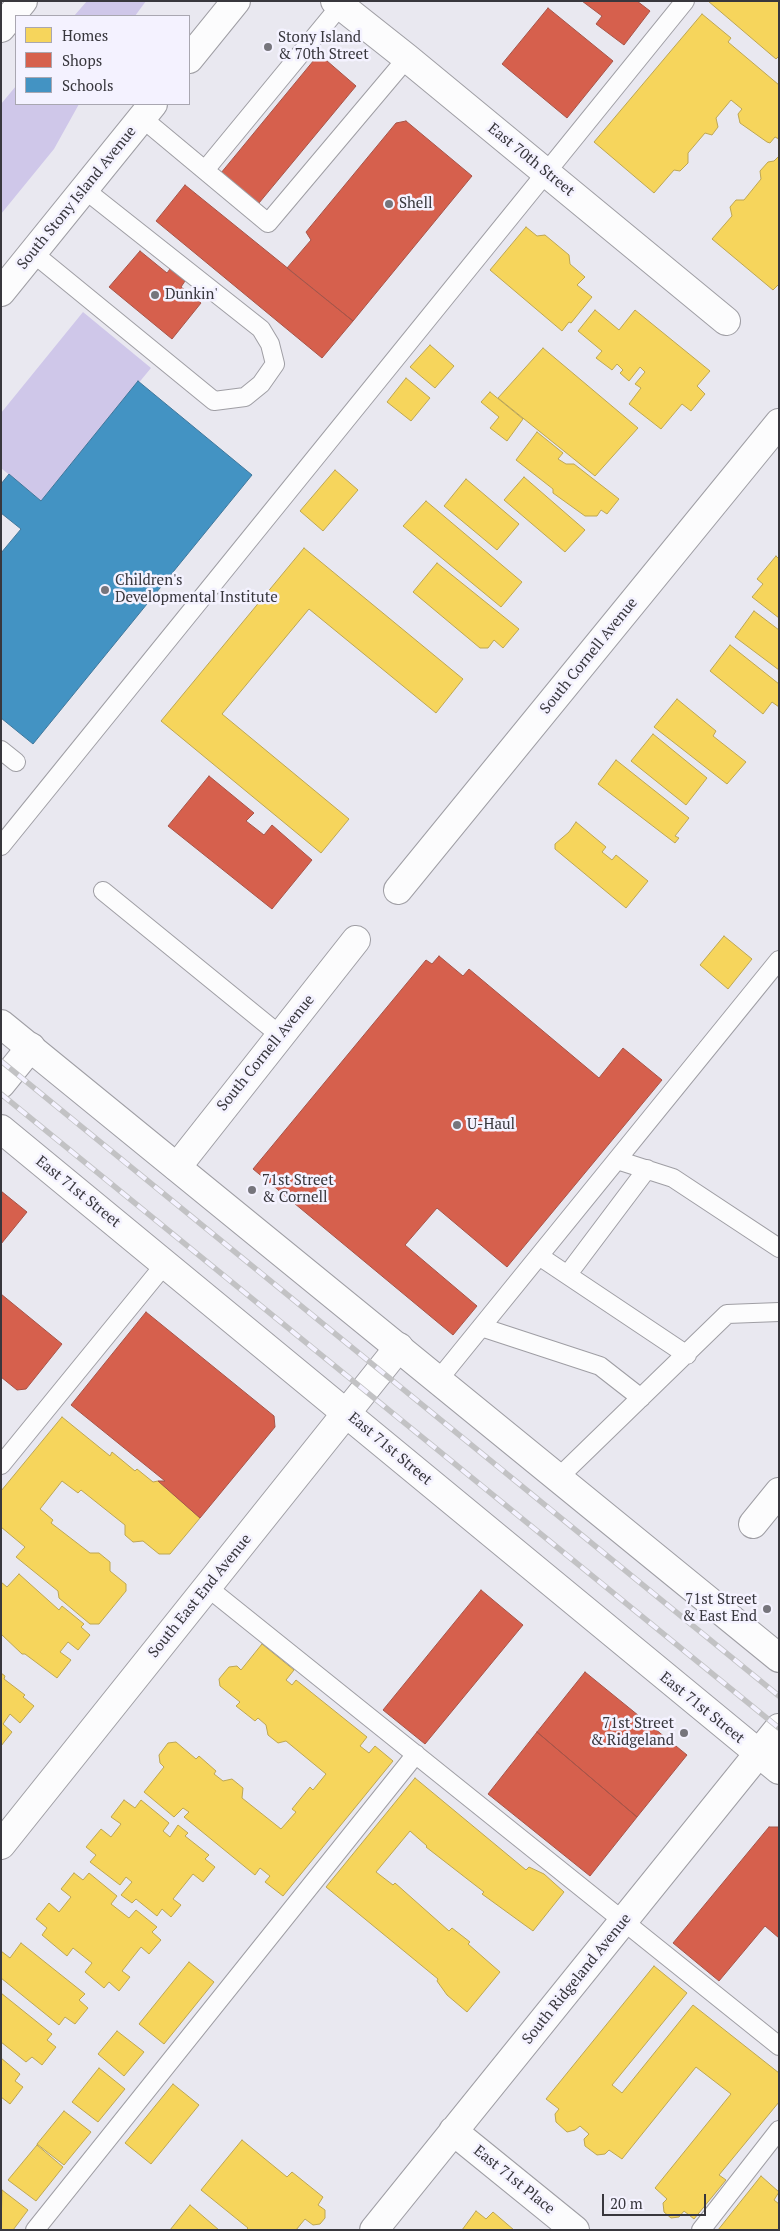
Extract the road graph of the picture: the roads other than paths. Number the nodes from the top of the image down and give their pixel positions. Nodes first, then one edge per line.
1 (23, 1) edge
2 (236, 1) edge
3 (685, 1) edge
4 (338, 4) edge
5 (1, 28) edge
6 (406, 58) junction
7 (190, 59) edge
8 (148, 111) edge
9 (205, 170) junction
10 (547, 173) junction
11 (84, 189) junction
12 (33, 253) junction
13 (1, 292) edge
14 (726, 320) dead end
15 (779, 423) edge
16 (1, 750) edge
17 (16, 762) dead end
18 (1, 846) edge
19 (398, 890) dead end
20 (102, 891) dead end
21 (356, 940) dead end
22 (779, 960) edge
23 (1, 1024) edge
24 (281, 1036) junction
25 (31, 1047) junction
26 (1, 1084) edge
27 (1, 1129) edge
28 (616, 1160) junction
29 (177, 1167) junction
30 (646, 1169) junction
31 (779, 1248) edge
32 (539, 1256) junction
33 (165, 1264) junction
34 (568, 1274) junction
35 (779, 1312) edge
36 (481, 1327) junction
37 (399, 1347) junction
38 (687, 1354) junction
39 (439, 1379) junction
40 (641, 1398) junction
41 (347, 1413) junction
42 (1, 1465) edge
43 (557, 1479) junction
44 (779, 1492) edge
45 (753, 1524) dead end
46 (207, 1587) junction
47 (779, 1658) edge
48 (779, 1728) edge
49 (416, 1754) junction
50 (768, 1762) edge
51 (1, 1844) edge
52 (624, 1921) junction
53 (779, 2046) edge
54 (779, 2130) edge
55 (453, 2131) junction
56 (35, 2230) edge
57 (374, 2230) edge
58 (574, 2230) edge
59 (701, 2230) edge

1 - 5 main road
2 - 7 main road
3 - 10 lane
4 - 6 main road, East 70th Street
4 - 9 lane
6 - 9 lane
6 - 10 main road, East 70th Street
8 - 9 lane
8 - 11 main road, South Stony Island Avenue
10 - 14 main road, East 70th Street
10 - 18 lane
11 - 12 main road, South Stony Island Avenue
11 - 12 lane
12 - 13 main road, South Stony Island Avenue
15 - 19 main road, South Cornell Avenue
16 - 17 lane
20 - 24 lane
21 - 24 main road, South Cornell Avenue
22 - 28 lane
23 - 25 main road
24 - 29 main road, South Cornell Avenue
25 - 26 main road
25 - 29 main road
27 - 33 main road, East 71st Street
28 - 30 lane
28 - 32 lane
29 - 37 main road
30 - 31 lane
30 - 34 lane
32 - 34 lane
32 - 36 lane
33 - 41 main road, East 71st Street
33 - 42 lane
34 - 38 lane
35 - 38 lane
36 - 39 lane
36 - 40 lane
37 - 39 main road
37 - 41 main road, South East End Avenue
38 - 40 lane
39 - 43 main road
40 - 43 lane
41 - 46 main road, South East End Avenue
41 - 50 main road, East 71st Street
43 - 47 main road
44 - 45 main road
46 - 49 lane
46 - 51 main road, South East End Avenue
48 - 50 main road, South Ridgeland Avenue
49 - 52 lane
49 - 56 lane
50 - 52 main road, South Ridgeland Avenue
52 - 53 lane
52 - 55 main road, South Ridgeland Avenue
54 - 59 lane
55 - 57 main road, South Ridgeland Avenue
55 - 58 main road, East 71st Place

